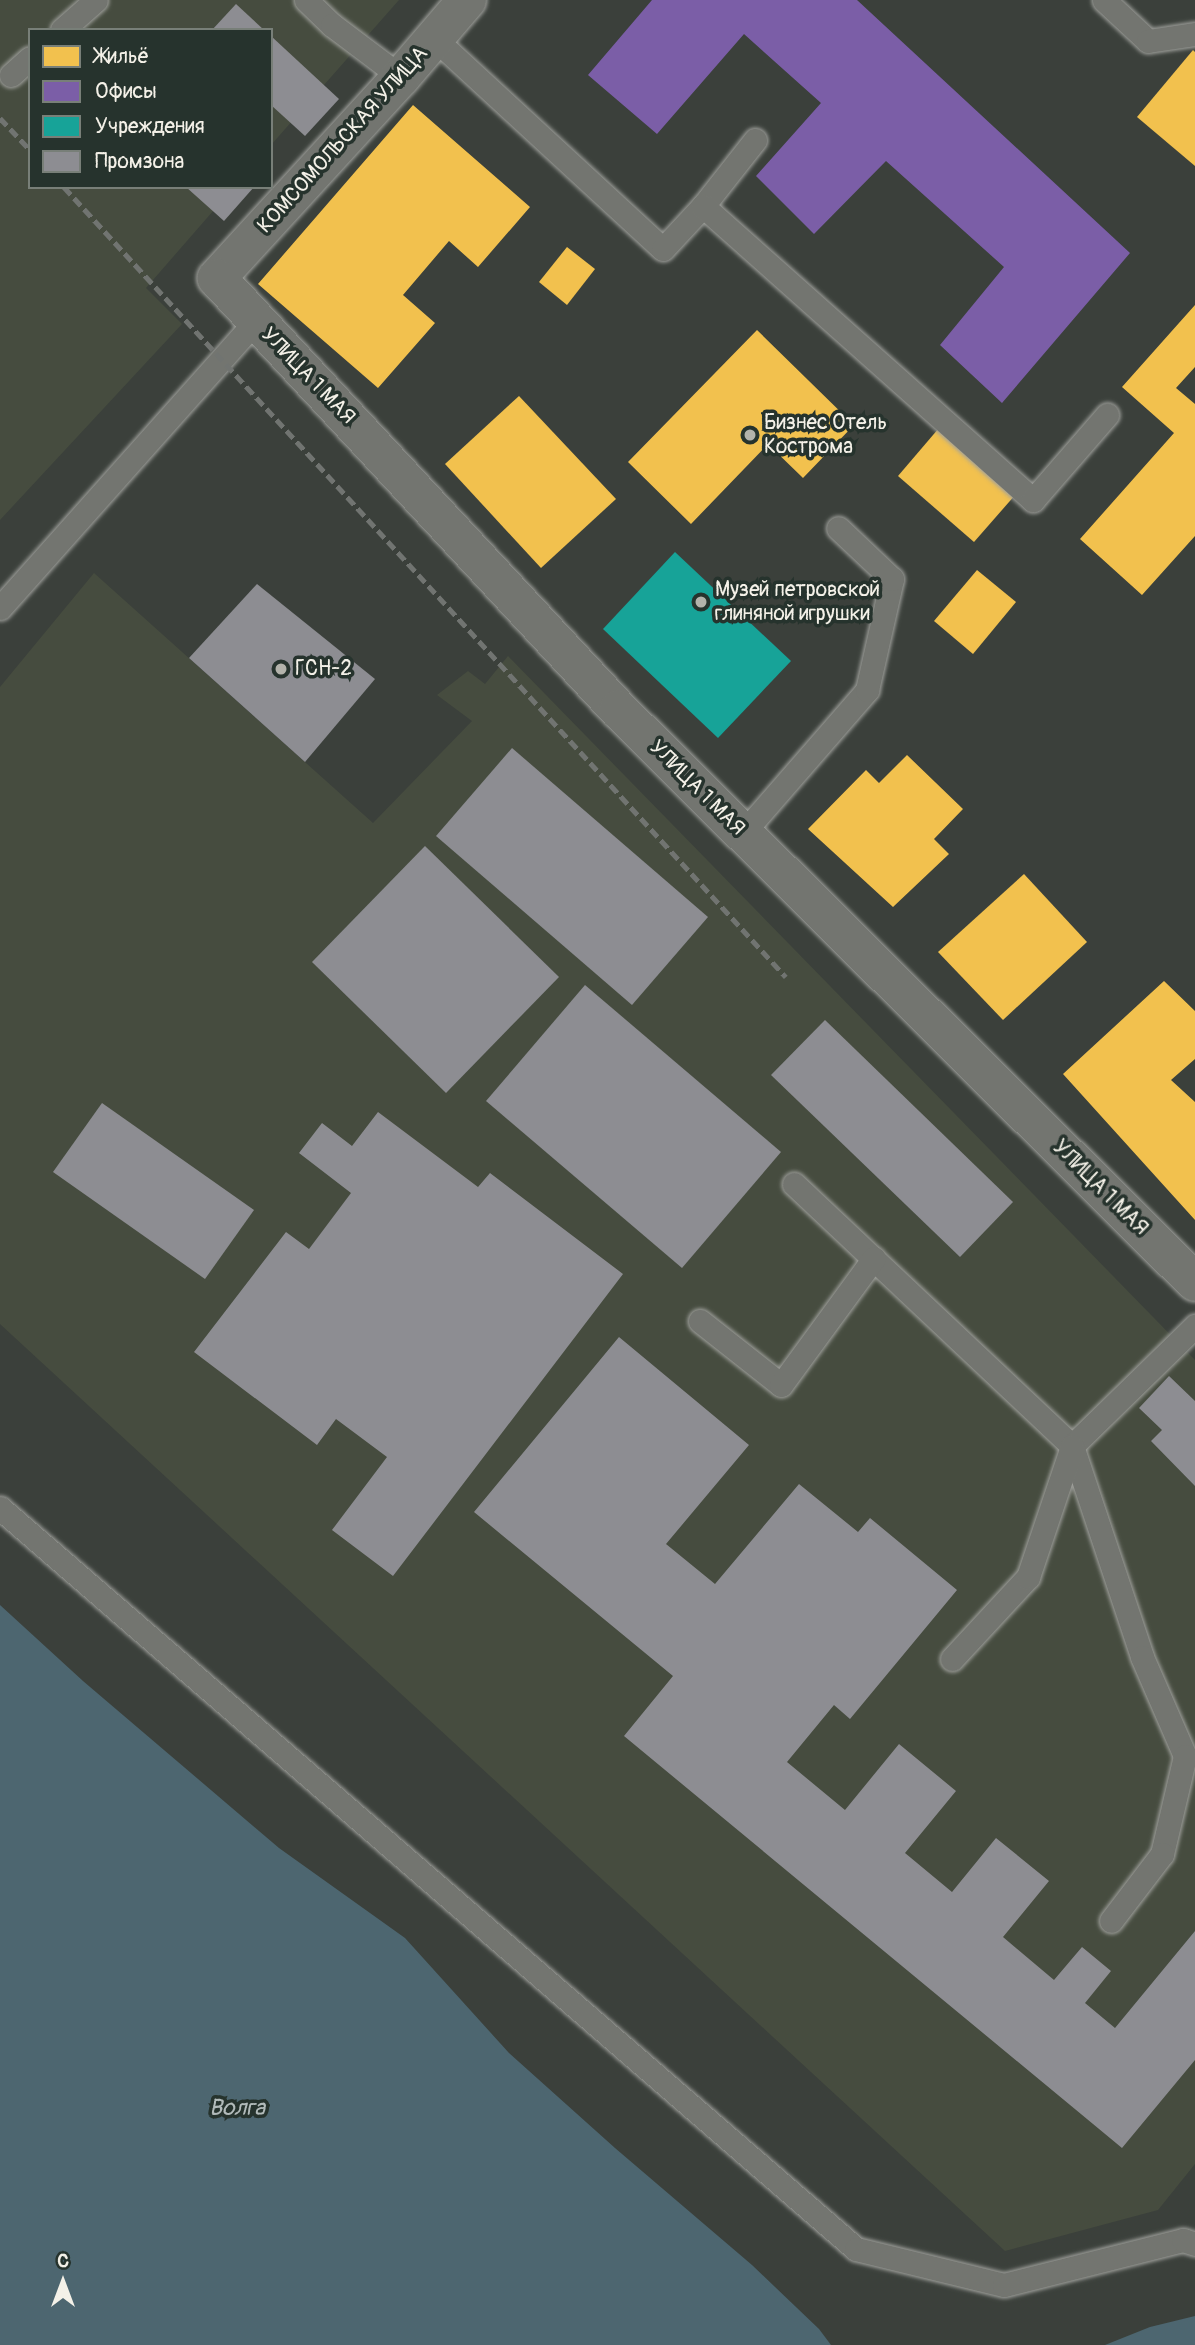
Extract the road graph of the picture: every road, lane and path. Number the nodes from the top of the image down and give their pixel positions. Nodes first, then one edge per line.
1 (96, 0) edge
2 (306, 0) edge
3 (467, 0) edge
4 (1104, 0) edge
5 (64, 28) edge
6 (1195, 34) edge
7 (434, 38) junction
8 (28, 60) edge
9 (12, 75) dead end
10 (401, 77) junction
11 (755, 140) dead end
12 (703, 206) junction
13 (216, 278) joint
14 (256, 322) junction
15 (1107, 415) dead end
16 (838, 528) dead end
17 (0, 608) edge
18 (742, 834) junction
19 (794, 1184) dead end
20 (874, 1258) junction
21 (1195, 1282) edge
22 (701, 1321) dead end
23 (1195, 1326) edge
24 (1072, 1446) junction
25 (0, 1508) edge
26 (952, 1659) dead end
27 (1111, 1921) dead end
28 (1195, 2244) edge

1 - 5 lane
2 - 10 lane
3 - 7 street, КОМСОМОЛЬСКАЯ УЛИЦА
4 - 6 lane
7 - 10 street, КОМСОМОЛЬСКАЯ УЛИЦА
7 - 12 lane
8 - 9 lane
10 - 13 street, КОМСОМОЛЬСКАЯ УЛИЦА
11 - 12 lane
12 - 15 lane
13 - 14 street, УЛИЦА 1 МАЯ
14 - 17 lane
14 - 18 street, УЛИЦА 1 МАЯ
16 - 18 lane
18 - 21 street, УЛИЦА 1 МАЯ
19 - 20 lane
20 - 22 lane
20 - 24 lane
23 - 24 lane
24 - 26 lane
24 - 27 lane
25 - 28 lane

